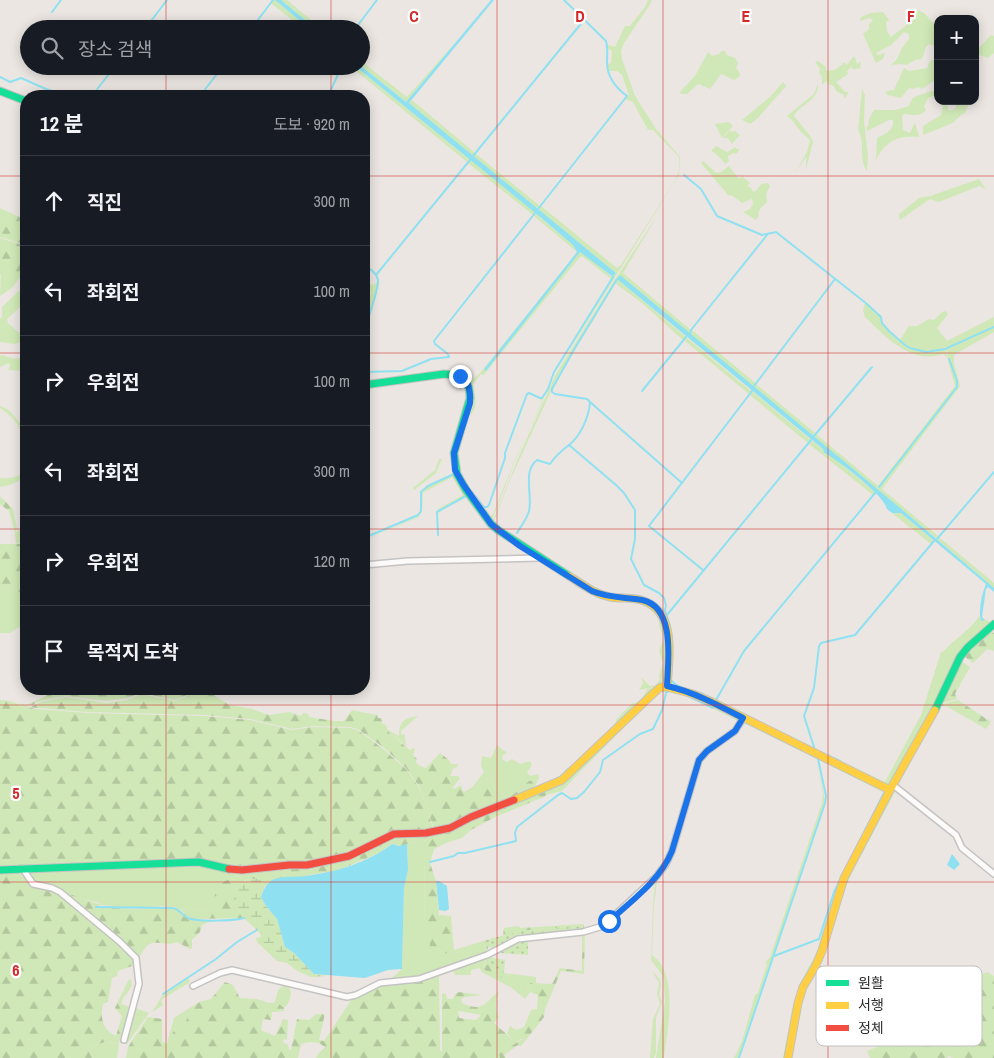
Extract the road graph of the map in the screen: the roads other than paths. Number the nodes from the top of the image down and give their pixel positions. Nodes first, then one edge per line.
1 (0, 91) edge
2 (20, 99) edge
3 (370, 385) edge
4 (540, 558) junction
5 (370, 564) edge
6 (994, 624) edge
7 (667, 686) junction
8 (743, 718) junction
9 (891, 788) junction
10 (22, 869) junction
11 (0, 870) edge
12 (994, 874) edge
13 (192, 986) dead end
14 (124, 1040) dead end
15 (788, 1058) edge

1 - 2 street
3 - 4 street
4 - 5 street
4 - 7 street
6 - 9 street
7 - 8 street
7 - 10 street
8 - 9 street
8 - 13 street
9 - 12 street
9 - 15 street
10 - 11 street
10 - 14 street

